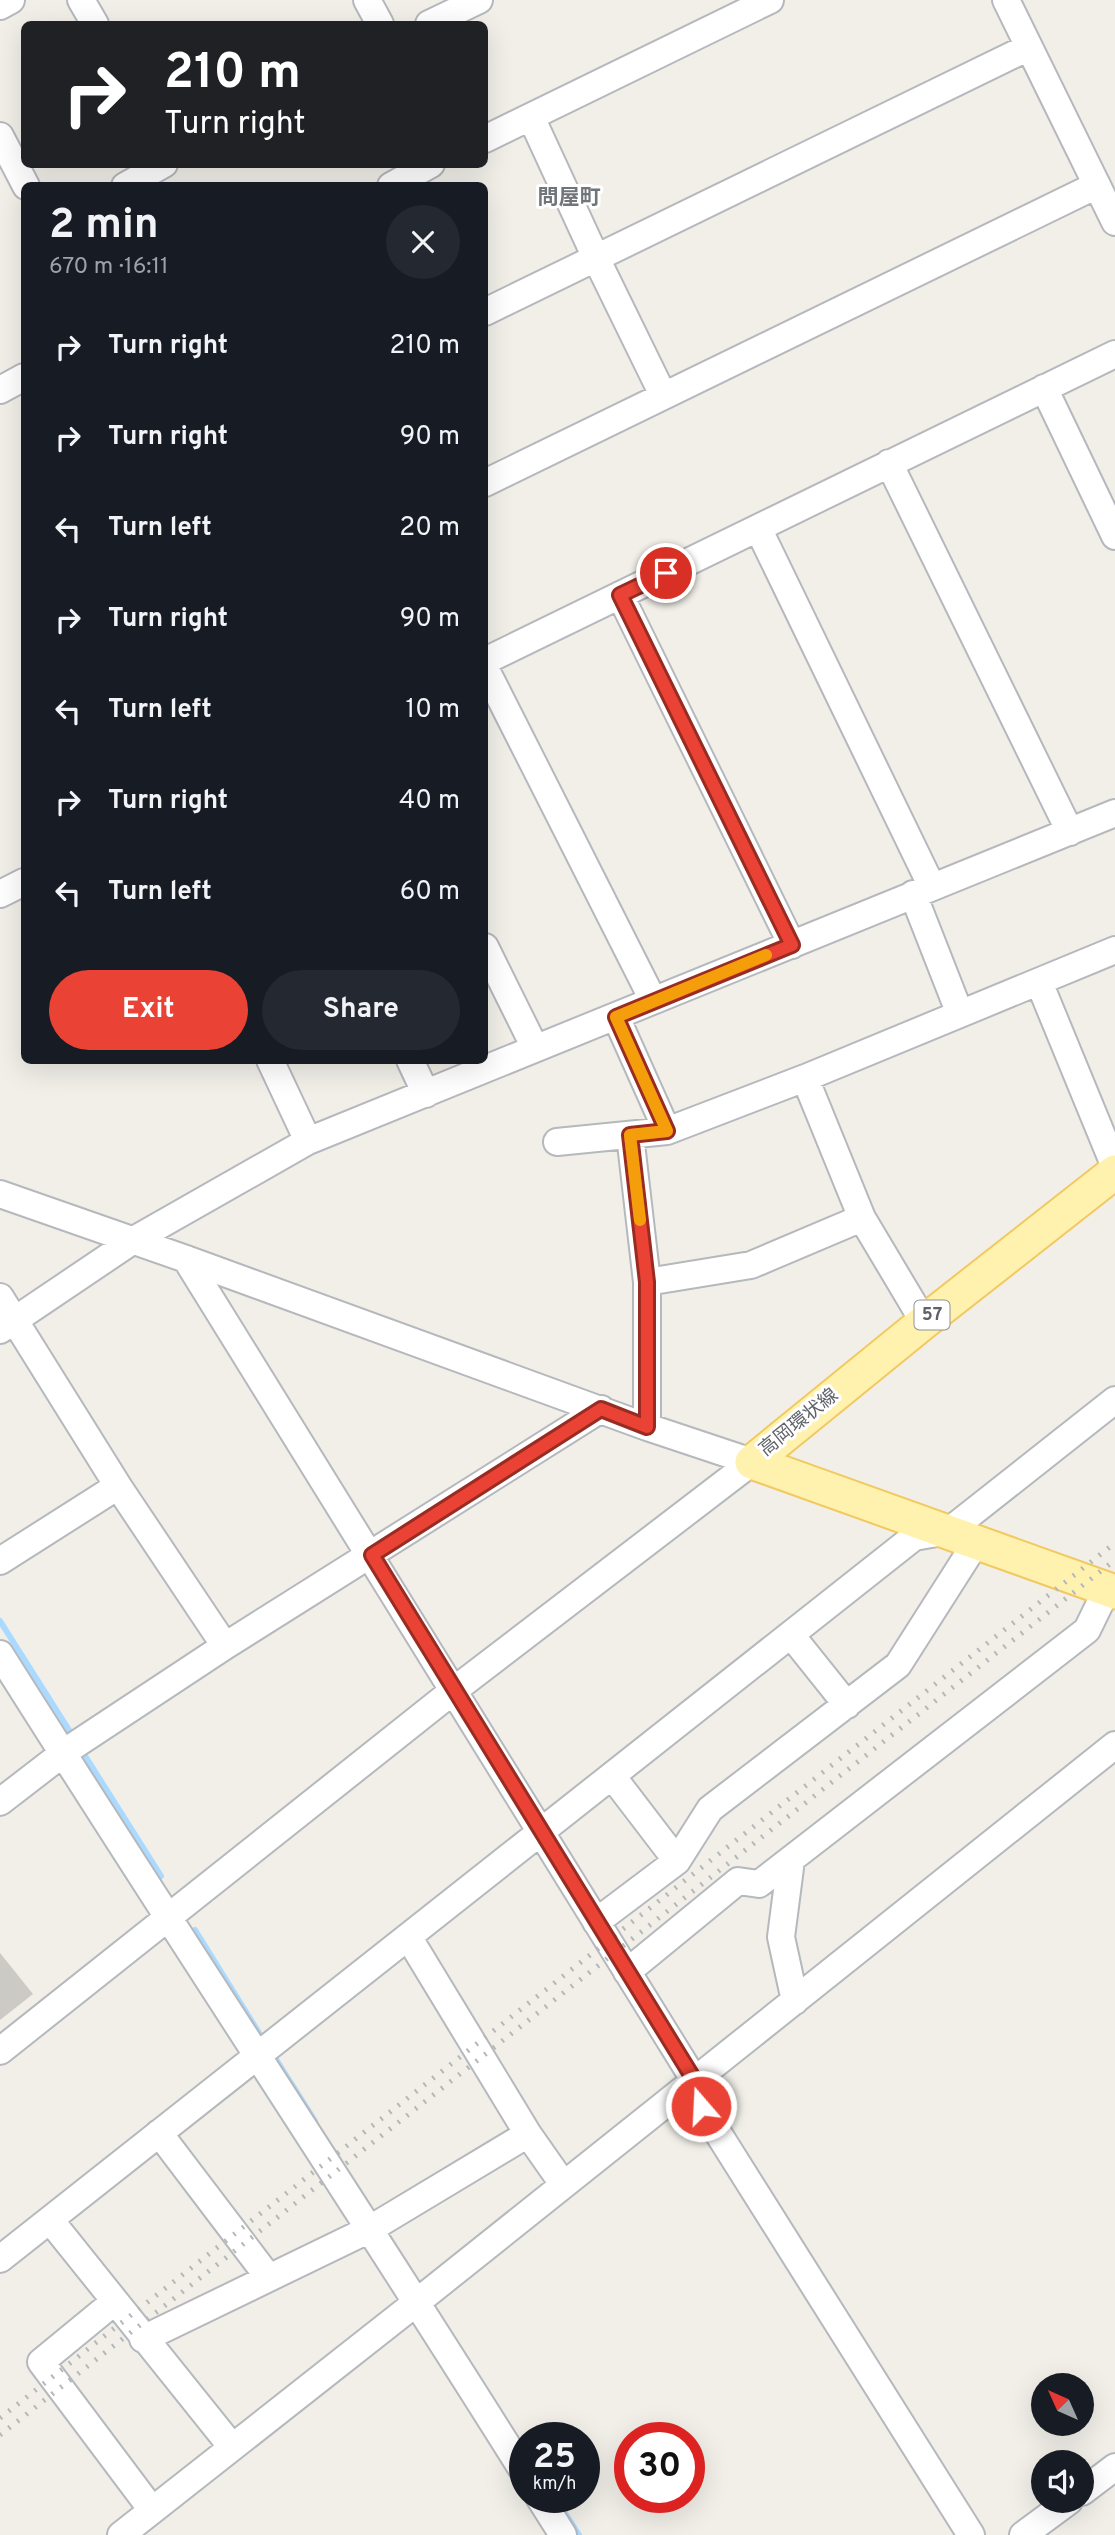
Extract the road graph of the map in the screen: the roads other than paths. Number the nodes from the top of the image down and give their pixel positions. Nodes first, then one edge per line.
1 (11, 0) edge
2 (82, 0) edge
3 (367, 0) edge
4 (478, 0) edge
5 (770, 0) edge
6 (1006, 0) edge
7 (0, 6) edge
8 (721, 11) edge
9 (93, 21) edge
10 (378, 21) edge
11 (435, 21) edge
12 (1029, 47) junction
13 (531, 117) junction
14 (0, 136) edge
15 (488, 138) edge
16 (157, 168) edge
17 (425, 168) edge
18 (24, 182) edge
19 (132, 182) edge
20 (398, 182) edge
21 (1097, 185) junction
22 (1115, 222) edge
23 (596, 258) junction
24 (488, 311) edge
25 (1115, 354) edge
26 (1044, 388) junction
27 (663, 396) junction
28 (888, 463) junction
29 (488, 481) edge
30 (758, 528) junction
31 (1115, 536) edge
32 (620, 595) junction
33 (488, 660) edge
34 (488, 674) edge
35 (1115, 813) edge
36 (1070, 832) junction
37 (21, 884) edge
38 (923, 891) junction
39 (0, 894) edge
40 (792, 945) junction
41 (1115, 950) edge
42 (488, 953) edge
43 (1039, 982) junction
44 (653, 1000) junction
45 (960, 1014) junction
46 (616, 1017) junction
47 (535, 1048) junction
48 (272, 1064) edge
49 (412, 1064) edge
50 (805, 1078) junction
51 (426, 1094) junction
52 (667, 1131) junction
53 (630, 1135) junction
54 (308, 1141) junction
55 (558, 1142) dead end
56 (1115, 1169) edge
57 (0, 1194) edge
58 (862, 1218) junction
59 (132, 1241) junction
60 (186, 1259) junction
61 (647, 1282) junction
62 (0, 1297) edge
63 (924, 1322) junction
64 (8, 1325) edge
65 (1115, 1401) edge
66 (601, 1409) junction
67 (647, 1427) junction
68 (752, 1462) junction
69 (118, 1486) junction
70 (963, 1536) junction
71 (372, 1555) junction
72 (0, 1561) edge
73 (1111, 1591) edge
74 (790, 1634) junction
75 (225, 1646) junction
76 (0, 1654) edge
77 (453, 1691) junction
78 (847, 1705) junction
79 (1115, 1745) edge
80 (64, 1752) junction
81 (612, 1776) junction
82 (0, 1802) edge
83 (541, 1833) junction
84 (791, 1860) junction
85 (677, 1861) junction
86 (170, 1918) junction
87 (596, 1922) junction
88 (408, 1938) junction
89 (627, 1972) junction
90 (795, 2001) junction
91 (266, 2048) junction
92 (0, 2051) edge
93 (695, 2081) junction
94 (159, 2133) junction
95 (528, 2134) junction
96 (563, 2184) junction
97 (50, 2220) junction
98 (378, 2224) junction
99 (0, 2259) edge
100 (269, 2278) junction
101 (424, 2295) junction
102 (114, 2302) junction
103 (144, 2339) junction
104 (509, 2446) edge
105 (232, 2447) junction
106 (1115, 2467) edge
107 (1094, 2482) edge
108 (152, 2510) junction
109 (549, 2513) edge
110 (1053, 2513) edge
111 (121, 2535) edge
112 (563, 2535) edge
113 (971, 2535) edge
114 (1023, 2535) edge

1 - 7 street
2 - 9 street
3 - 10 street
4 - 11 street
5 - 8 street
6 - 12 street
8 - 13 street
12 - 21 street
12 - 23 street
13 - 15 street
13 - 23 street
14 - 18 street
16 - 19 street
17 - 20 street
21 - 22 street
21 - 27 street
23 - 24 street
23 - 27 street
25 - 26 street
26 - 28 street
26 - 31 street
27 - 29 street
28 - 30 street
28 - 36 street
30 - 32 street
30 - 38 street
32 - 33 street
32 - 40 street
34 - 44 street
35 - 36 street
36 - 38 street
37 - 39 street
38 - 40 street
38 - 45 street
40 - 44 street
41 - 43 street
42 - 47 street
43 - 45 street
43 - 56 street
44 - 46 street
45 - 50 street
46 - 47 street
46 - 52 street
47 - 51 street
48 - 54 street
49 - 51 street
50 - 52 street
50 - 58 street
51 - 54 street
52 - 53 street
53 - 55 street
53 - 61 street
54 - 59 street
56 - 63 main road, 高岡環状線 / 57
57 - 59 street
58 - 61 street
58 - 63 street
59 - 60 street
59 - 64 street
60 - 66 street
60 - 71 street
61 - 67 street
62 - 64 street
63 - 68 main road, 高岡環状線 / 57
64 - 69 street
65 - 70 street
66 - 67 street
66 - 71 street
67 - 68 street
68 - 70 main road, 高岡環状線
68 - 77 street
69 - 72 street
69 - 75 street
70 - 73 main road, 高岡環状線
70 - 74 street
70 - 78 street
71 - 75 street
71 - 77 street
73 - 84 street
74 - 78 street
74 - 81 street
75 - 80 street
76 - 80 street
77 - 83 street
77 - 86 street
78 - 85 street
79 - 90 street
80 - 82 street
80 - 86 street
81 - 83 street
81 - 85 street
83 - 87 street
83 - 88 street
84 - 89 street
84 - 90 street
85 - 87 street
86 - 91 street
86 - 92 street
87 - 89 street
88 - 91 street
88 - 95 street
89 - 93 street
90 - 93 street
91 - 94 street
91 - 98 street
93 - 96 street
93 - 113 street
94 - 97 street
94 - 100 street
95 - 96 street
95 - 98 street
96 - 101 street
97 - 99 street
97 - 102 street
98 - 100 street
98 - 101 street
100 - 103 street
101 - 104 street
101 - 105 street
102 - 103 street
102 - 108 street
103 - 105 street
105 - 108 street
106 - 107 street
108 - 111 street
109 - 112 street
110 - 114 street

